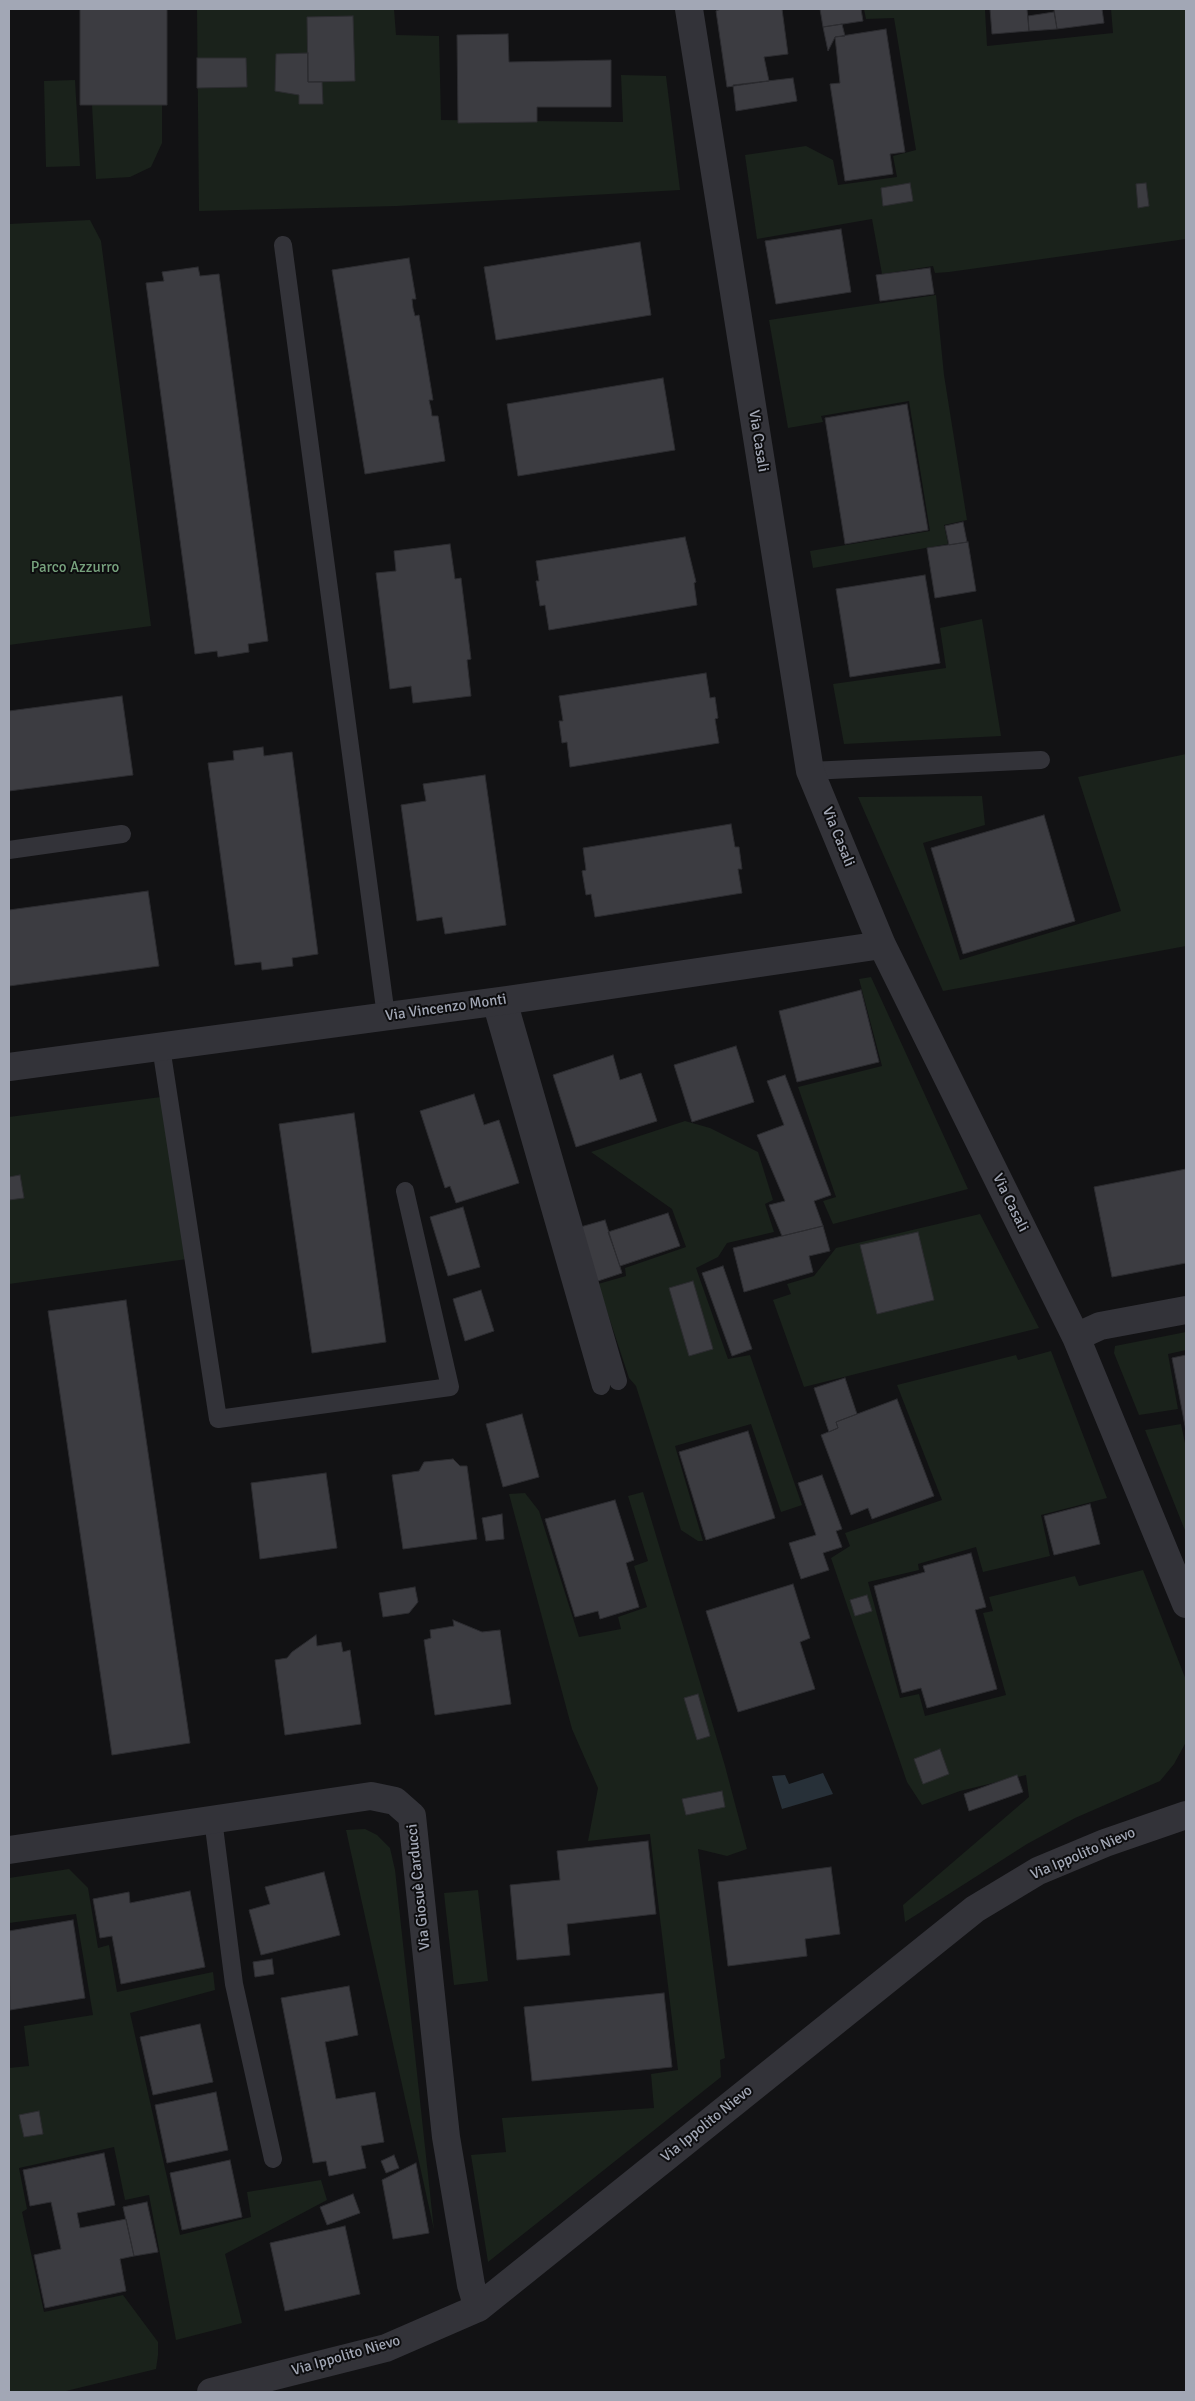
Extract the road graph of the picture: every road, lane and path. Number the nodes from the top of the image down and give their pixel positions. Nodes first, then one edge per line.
1 (689, 9) edge
2 (283, 245) dead end
3 (1041, 760) dead end
4 (810, 770) junction
5 (122, 834) dead end
6 (9, 850) edge
7 (882, 945) junction
8 (499, 1001) junction
9 (386, 1016) junction
10 (161, 1046) junction
11 (9, 1067) edge
12 (406, 1191) dead end
13 (1186, 1310) edge
14 (1076, 1337) junction
15 (610, 1384) dead end
16 (1186, 1604) edge
17 (1186, 1814) edge
18 (213, 1819) junction
19 (9, 1850) edge
20 (273, 2159) dead end
21 (478, 2308) junction
22 (210, 2392) edge

1 - 4 street, Via Casali
2 - 9 lane
3 - 4 lane
4 - 7 street, Via Casali
5 - 6 lane
7 - 8 street, Via Vincenzo Monti
7 - 14 street, Via Casali
8 - 9 street, Via Vincenzo Monti
8 - 15 lane
9 - 10 street, Via Vincenzo Monti
10 - 11 street, Via Vincenzo Monti
10 - 12 lane
13 - 14 street
14 - 16 street, Via Casali
17 - 21 street, Via Ippolito Nievo
18 - 19 street, Via Giosuè Carducci
18 - 20 lane
18 - 21 street, Via Giosuè Carducci
21 - 22 street, Via Ippolito Nievo

